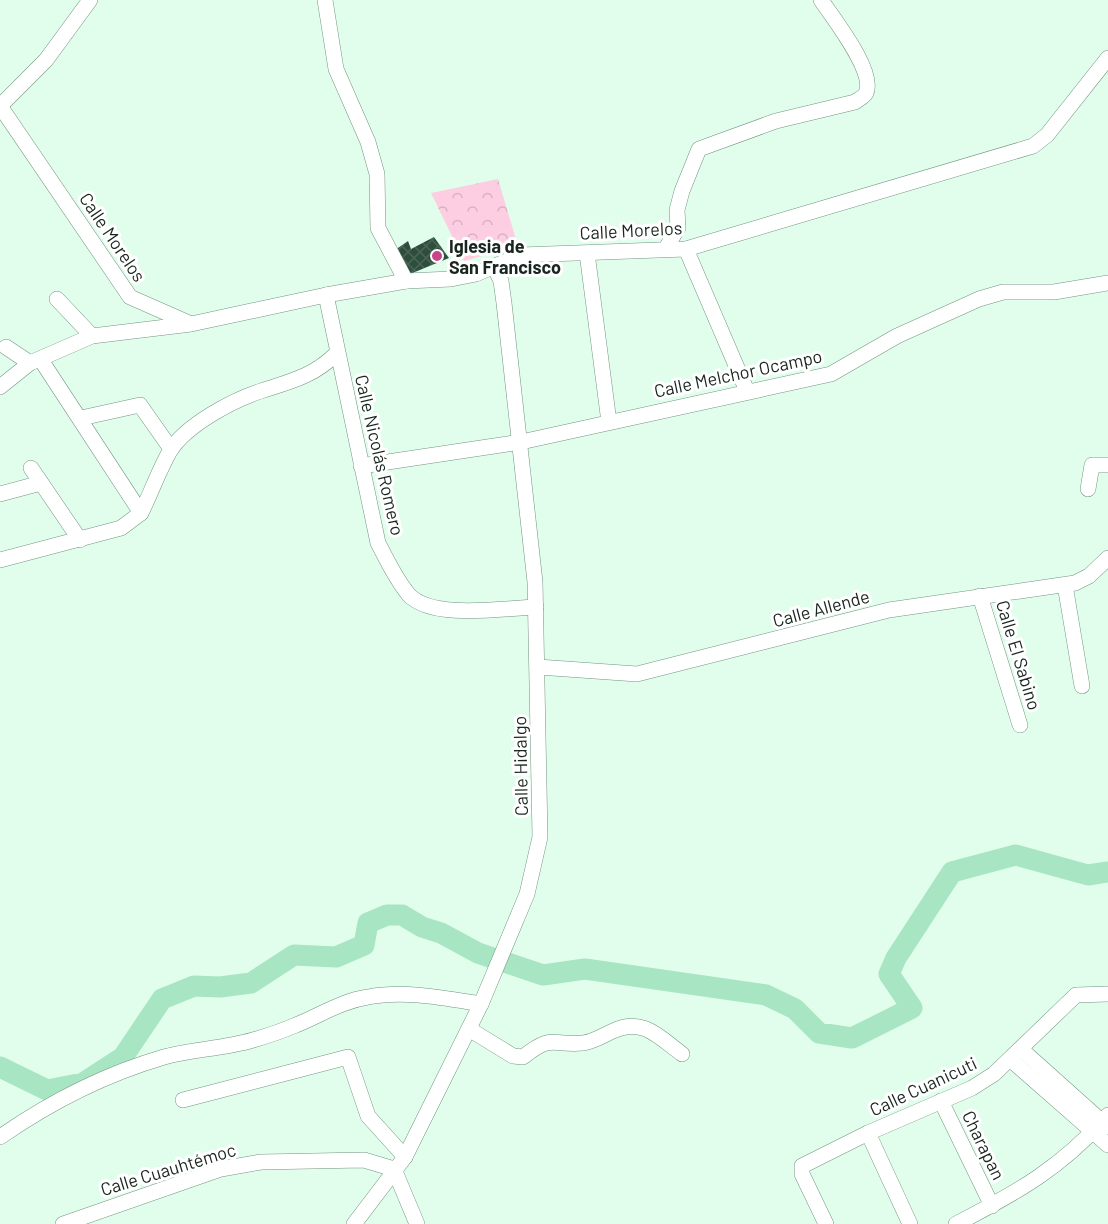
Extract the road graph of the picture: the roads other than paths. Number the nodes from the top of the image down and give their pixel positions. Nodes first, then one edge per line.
1 (90, 0) edge
2 (325, 0) edge
3 (821, 0) edge
4 (1108, 58) edge
5 (0, 106) edge
6 (666, 249) junction
7 (686, 249) junction
8 (587, 253) junction
9 (494, 266) junction
10 (406, 281) junction
11 (1108, 283) edge
12 (326, 295) junction
13 (57, 299) dead end
14 (191, 324) junction
15 (92, 336) junction
16 (6, 347) dead end
17 (337, 353) junction
18 (35, 361) junction
19 (0, 386) edge
20 (747, 390) junction
21 (81, 418) junction
22 (609, 422) junction
23 (521, 442) junction
24 (171, 449) junction
25 (1108, 465) edge
26 (361, 466) junction
27 (30, 468) dead end
28 (41, 483) junction
29 (1088, 489) dead end
30 (0, 494) edge
31 (141, 513) junction
32 (80, 540) junction
33 (1108, 558) edge
34 (0, 560) edge
35 (1065, 585) junction
36 (980, 596) junction
37 (536, 607) junction
38 (538, 667) junction
39 (1082, 686) dead end
40 (1020, 725) dead end
41 (1108, 994) edge
42 (482, 1002) junction
43 (469, 1029) junction
44 (682, 1054) dead end
45 (1017, 1055) junction
46 (183, 1100) dead end
47 (941, 1101) junction
48 (1103, 1124) edge
49 (868, 1133) junction
50 (0, 1137) edge
51 (1108, 1145) edge
52 (405, 1157) junction
53 (394, 1169) junction
54 (992, 1206) junction
55 (63, 1224) edge
56 (354, 1224) edge
57 (417, 1224) edge
58 (826, 1224) edge
59 (910, 1224) edge
60 (956, 1224) edge

1 - 5 street
2 - 10 street
3 - 6 street
4 - 7 street, Calle Morelos
5 - 14 street, Calle Morelos
6 - 7 street, Calle Morelos
6 - 8 street, Calle Morelos
7 - 20 street
8 - 9 street, Calle Morelos
8 - 22 street
9 - 10 street, Calle Morelos
9 - 23 street, Calle Hidalgo
10 - 12 street, Calle Morelos
11 - 20 street, Calle Melchor Ocampo
12 - 14 street, Calle Morelos
12 - 17 street, Calle Nicolás Romero
13 - 15 street
14 - 15 street
15 - 18 street
16 - 18 street
17 - 24 street
17 - 26 street, Calle Nicolás Romero
18 - 19 street
18 - 21 street
20 - 22 street, Calle Melchor Ocampo
21 - 24 street
21 - 31 street
22 - 23 street, Calle Melchor Ocampo
23 - 26 street, Calle Melchor Ocampo
23 - 37 street, Calle Hidalgo
24 - 31 street
25 - 29 street
26 - 37 street, Calle Nicolás Romero
27 - 28 street
28 - 30 street
28 - 32 street
31 - 32 street
32 - 34 street
33 - 35 street, Calle Allende
35 - 36 street, Calle Allende
35 - 39 street
36 - 38 street, Calle Allende
36 - 40 street, Calle El Sabino
37 - 38 street, Calle Hidalgo
38 - 42 street, Calle Hidalgo
41 - 45 street, Calle Cuanicuti
42 - 43 street, Calle Hidalgo
42 - 50 street
43 - 44 street
43 - 52 street, Calle Hidalgo
45 - 47 street, Calle Cuanicuti
45 - 48 street
46 - 52 street
47 - 49 street, Calle Cuanicuti
47 - 54 street, Charapan
48 - 51 street
48 - 54 street
49 - 58 street, Calle Cuanicuti
49 - 59 street
52 - 53 street, Calle Hidalgo
53 - 55 street, Calle Cuauhtémoc
53 - 56 street, Calle Hidalgo
53 - 57 street
54 - 60 street

